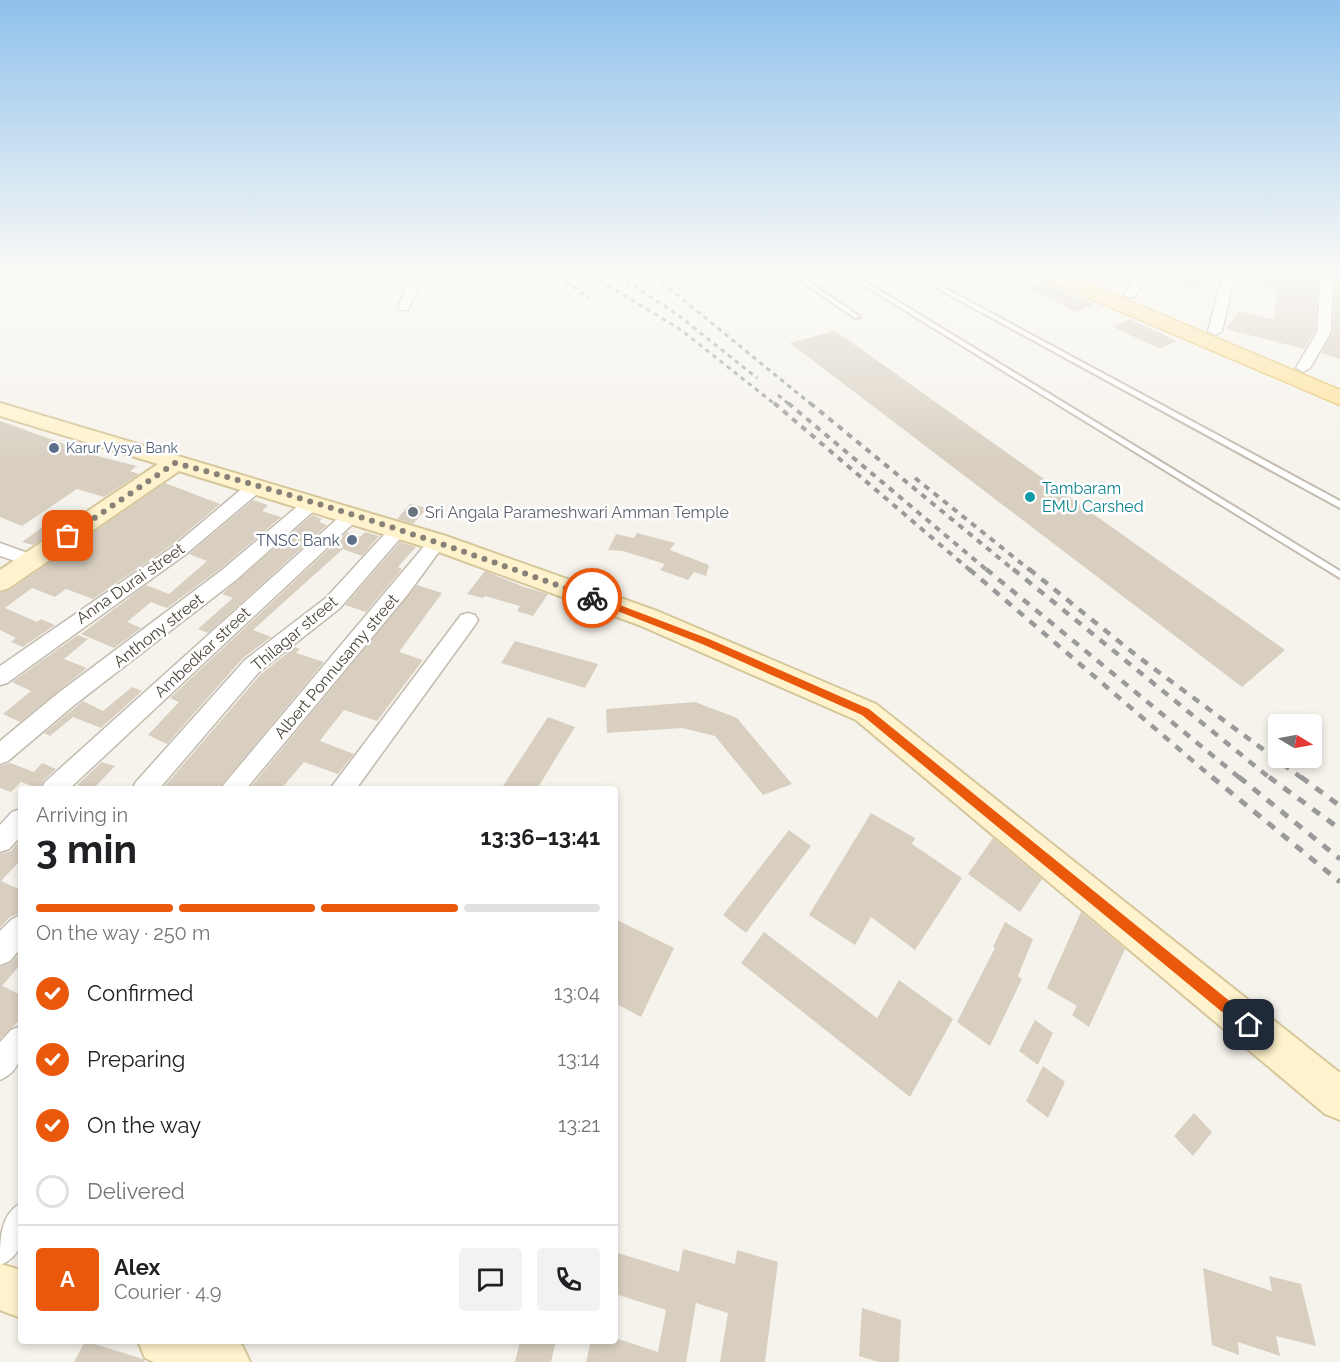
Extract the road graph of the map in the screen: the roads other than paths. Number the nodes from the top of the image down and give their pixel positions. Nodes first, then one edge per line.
1 (947, 335) edge
2 (1026, 335) edge
3 (1191, 335) edge
4 (1223, 335) edge
5 (1323, 335) edge
6 (1303, 368) junction
7 (1340, 383) edge
8 (1340, 398) edge
9 (0, 409) edge
10 (175, 463) junction
11 (257, 485) junction
12 (312, 502) junction
13 (1340, 505) edge
14 (352, 515) junction
15 (398, 530) junction
16 (437, 542) junction
17 (0, 549) edge
18 (33, 561) junction
19 (1340, 576) edge
20 (0, 582) edge
21 (468, 620) dead end
22 (0, 677) edge
23 (0, 754) edge
24 (56, 786) edge
25 (147, 786) edge
26 (235, 786) edge
27 (344, 786) edge
28 (18, 823) edge
29 (0, 841) edge
30 (18, 931) edge
31 (0, 951) edge
32 (18, 1044) edge
33 (0, 1065) edge
34 (1340, 1100) edge
35 (18, 1224) edge
36 (0, 1248) edge
37 (0, 1287) edge
38 (18, 1293) edge
39 (171, 1344) edge
40 (225, 1362) edge

1 - 19 lane
2 - 13 lane
3 - 8 main road
4 - 6 main road
5 - 6 street
6 - 7 main road
9 - 10 street
10 - 11 street
10 - 18 street
11 - 12 street
11 - 22 street, Anna Durai street
12 - 14 street
12 - 23 street, Anthony street
14 - 15 street
14 - 24 street, Ambedkar street
15 - 16 street
15 - 25 street, Thilagar street
16 - 26 street, Albert Ponnusamy street
16 - 34 street
17 - 18 street
18 - 20 street
21 - 27 street
28 - 29 street
30 - 31 street
32 - 33 street
35 - 36 street
37 - 38 street
39 - 40 street

